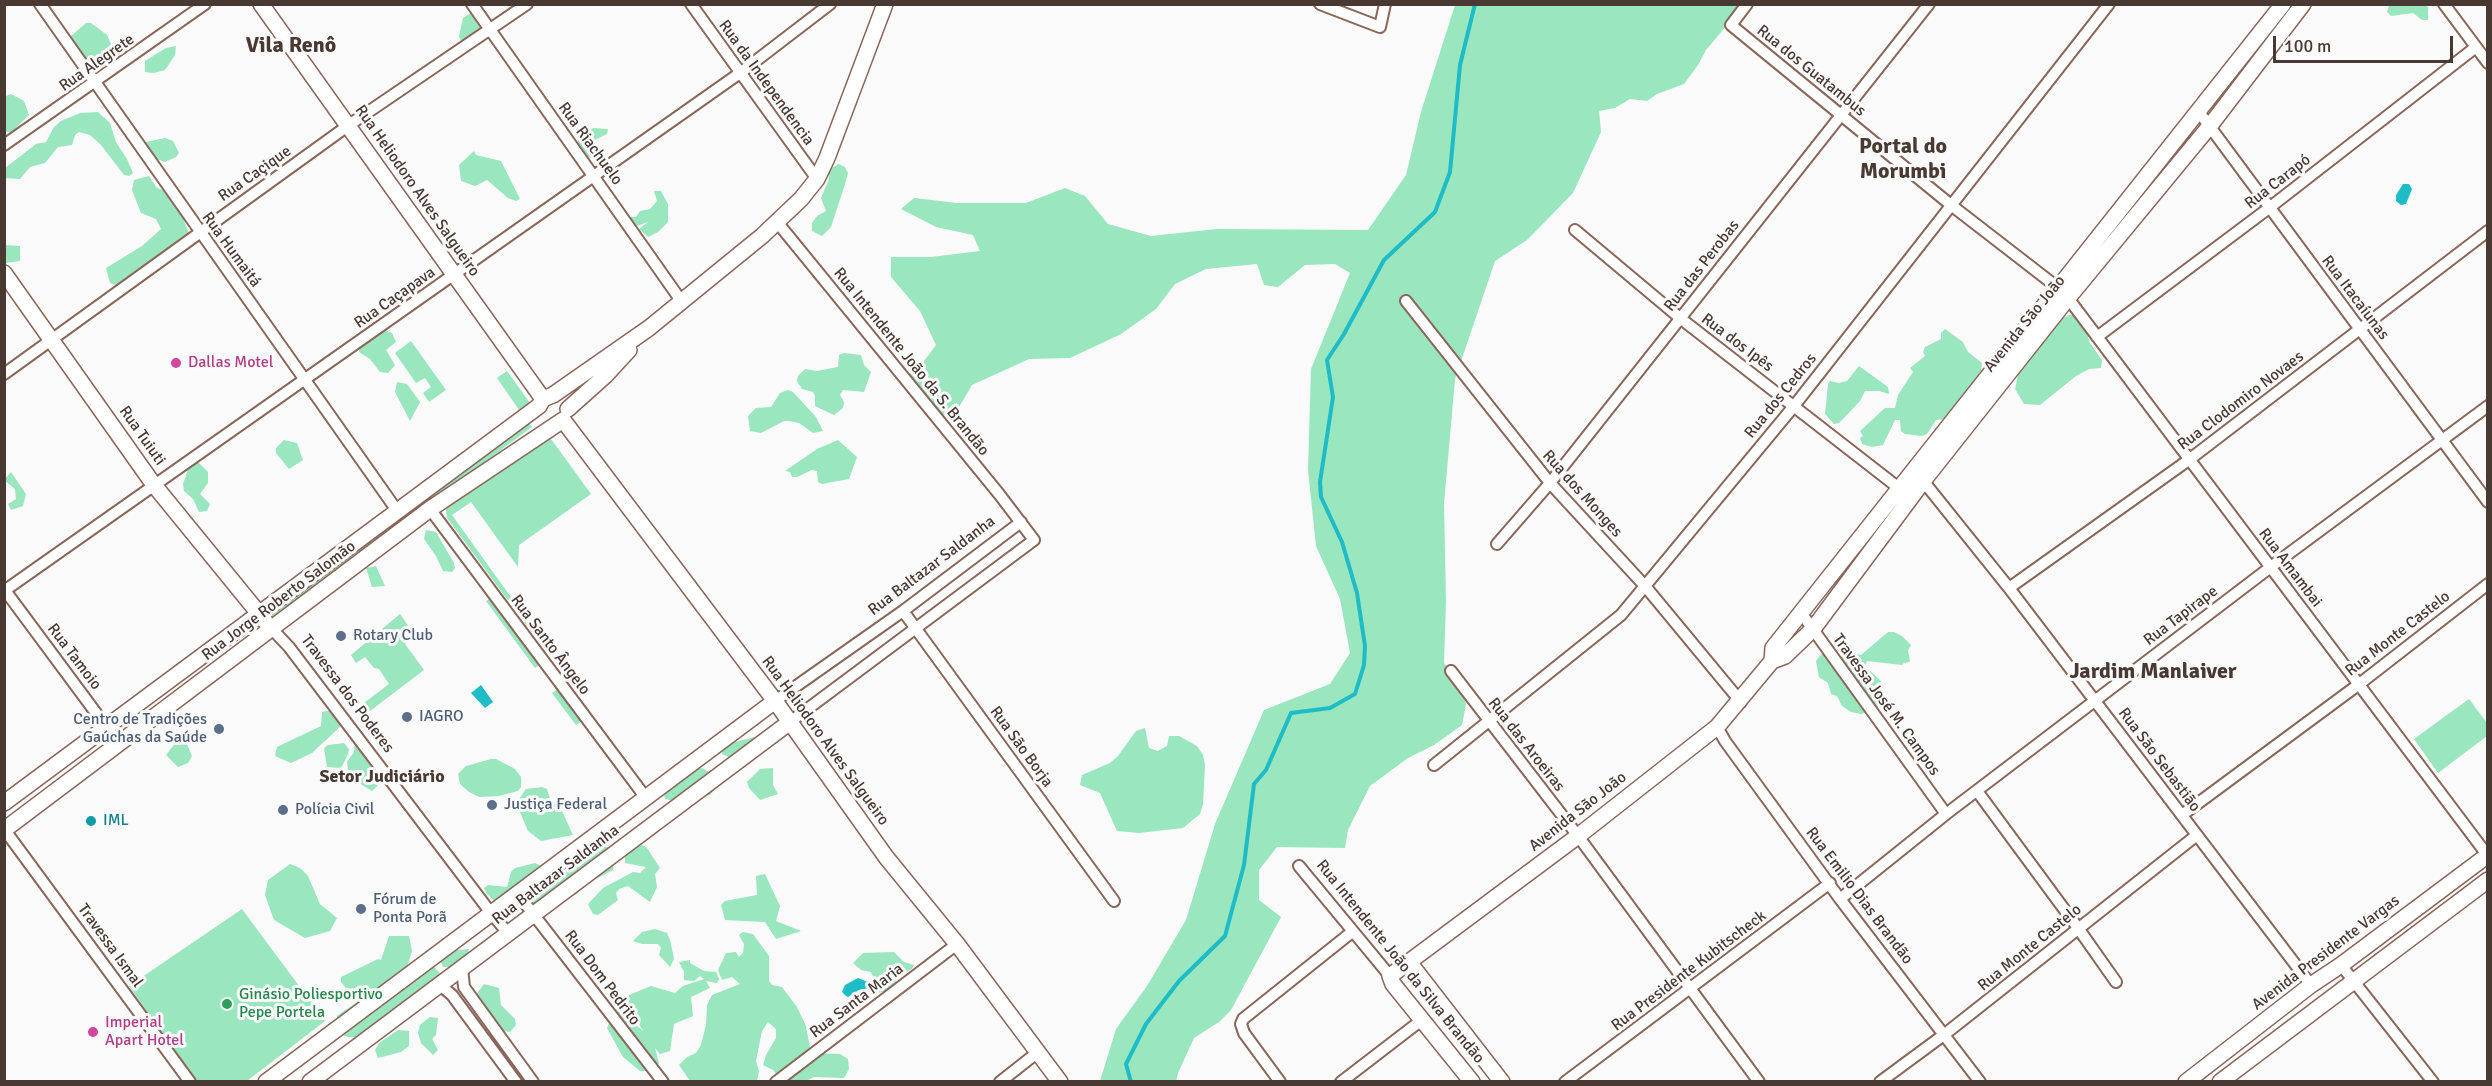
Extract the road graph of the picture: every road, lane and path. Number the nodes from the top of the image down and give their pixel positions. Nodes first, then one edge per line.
1 (40, 4) edge
2 (205, 4) edge
3 (261, 4) edge
4 (472, 4) edge
5 (527, 4) edge
6 (691, 4) edge
7 (830, 4) edge
8 (885, 4) edge
9 (1320, 4) edge
10 (1385, 4) edge
11 (1748, 4) edge
12 (1929, 4) edge
13 (2109, 4) edge
14 (2444, 4) edge
15 (2289, 7) edge
16 (490, 31) junction
17 (2476, 47) junction
18 (2487, 63) edge
19 (740, 73) junction
20 (95, 83) junction
21 (2199, 112) junction
22 (1841, 114) junction
23 (349, 125) junction
24 (2209, 127) junction
25 (4, 145) edge
26 (594, 175) junction
27 (817, 178) junction
28 (1952, 205) junction
29 (2134, 206) junction
30 (2269, 208) junction
31 (777, 222) junction
32 (1575, 230) dead end
33 (2487, 231) edge
34 (199, 232) junction
35 (4, 273) edge
36 (454, 274) junction
37 (2062, 293) junction
38 (1406, 301) dead end
39 (682, 302) junction
40 (1680, 318) junction
41 (649, 328) junction
42 (2359, 329) junction
43 (2097, 337) junction
44 (52, 339) junction
45 (4, 374) edge
46 (306, 380) junction
47 (545, 400) junction
48 (1794, 406) junction
49 (2487, 406) edge
50 (562, 418) junction
51 (2442, 441) junction
52 (2190, 459) junction
53 (1919, 475) junction
54 (1550, 483) junction
55 (154, 485) junction
56 (1899, 488) junction
57 (1911, 498) junction
58 (2487, 502) edge
59 (430, 509) junction
60 (398, 512) junction
61 (1021, 522) junction
62 (1497, 544) dead end
63 (2271, 566) junction
64 (2487, 584) edge
65 (1645, 586) junction
66 (2009, 588) junction
67 (5, 590) edge
68 (903, 611) junction
69 (258, 614) junction
70 (1802, 614) junction
71 (916, 627) junction
72 (272, 629) junction
73 (1813, 629) junction
74 (1772, 662) junction
75 (1451, 672) dead end
76 (2358, 685) junction
77 (775, 701) junction
78 (2095, 701) junction
79 (1741, 702) junction
80 (1489, 720) junction
81 (790, 722) junction
82 (1717, 727) junction
83 (108, 728) junction
84 (119, 744) junction
85 (1434, 765) dead end
86 (1977, 791) junction
87 (646, 798) junction
88 (4, 803) edge
89 (1946, 814) junction
90 (2182, 815) junction
91 (5, 829) edge
92 (2197, 835) junction
93 (1578, 836) junction
94 (2487, 855) edge
95 (1299, 866) dead end
96 (2487, 880) edge
97 (1830, 883) junction
98 (517, 893) junction
99 (1840, 898) junction
100 (1114, 901) dead end
101 (491, 913) junction
102 (535, 914) junction
103 (2079, 928) junction
104 (1353, 932) junction
105 (508, 933) junction
106 (957, 944) junction
107 (1409, 962) junction
108 (2341, 965) junction
109 (462, 968) junction
110 (1390, 975) junction
111 (2353, 981) junction
112 (2116, 982) dead end
113 (440, 985) junction
114 (2311, 985) junction
115 (1690, 989) junction
116 (1423, 1019) junction
117 (1945, 1035) junction
118 (1038, 1052) junction
119 (284, 1076) edge
120 (2193, 1079) edge
121 (190, 1082) edge
122 (266, 1082) edge
123 (310, 1082) edge
124 (516, 1082) edge
125 (533, 1082) edge
126 (663, 1082) edge
127 (776, 1082) edge
128 (1000, 1082) edge
129 (1060, 1082) edge
130 (1280, 1082) edge
131 (1341, 1082) edge
132 (1472, 1082) edge
133 (1502, 1082) edge
134 (1565, 1082) edge
135 (1759, 1082) edge
136 (1880, 1082) edge
137 (1980, 1082) edge
138 (2220, 1082) edge
139 (2433, 1082) edge

1 - 20 street, Rua Humaitá
2 - 20 street, Rua Alegrete
3 - 23 main road, Rua Heliodoro Alves Salgueiro
4 - 16 street, Rua Riachuelo
5 - 16 street, Rua Caçique
6 - 19 street, Rua da Independencia
7 - 19 street, Rua Caçapava
8 - 27 main road, Rua Jorge Roberto Salomão
9 - 10 street
11 - 22 street, Rua dos Guatambus
12 - 22 street, Rua das Perobas
13 - 28 street, Rua dos Cedros
14 - 17 street
15 - 21 main road, Avenida São João
15 - 24 main road, Avenida São João
16 - 23 street, Rua Caçique
16 - 26 street, Rua Riachuelo
17 - 18 street
17 - 30 street, Rua Carapó
19 - 26 street, Rua Caçapava
19 - 27 street, Rua da Independencia
20 - 25 street, Rua Alegrete
20 - 34 street, Rua Humaitá
21 - 24 street, Rua Itacaíunas
21 - 29 main road, Avenida São João
22 - 28 street, Rua dos Guatambus
22 - 40 street, Rua das Perobas
23 - 34 street, Rua Caçique
23 - 36 main road, Rua Heliodoro Alves Salgueiro
24 - 29 main road, Avenida São João
24 - 30 street, Rua Itacaíunas
26 - 36 street, Rua Caçapava
26 - 39 street, Rua Riachuelo
27 - 31 main road, Rua Jorge Roberto Salomão
28 - 37 street, Rua dos Guatambus
28 - 48 street, Rua dos Cedros
29 - 37 main road, Avenida São João
30 - 42 street, Rua Itacaíunas
30 - 43 street, Rua Carapó
31 - 39 main road, Rua Jorge Roberto Salomão
31 - 61 street, Rua Intendente João da S. Brandão
32 - 40 street, Rua dos Ipês
33 - 42 street, Rua Clodomiro Novaes
34 - 44 street, Rua Caçique
34 - 46 street, Rua Humaitá
35 - 44 main road, Rua Tuiuti
36 - 46 street, Rua Caçapava
36 - 47 main road, Rua Heliodoro Alves Salgueiro
37 - 43 street, Rua Amambai
37 - 53 main road, Avenida São João
38 - 54 street, Rua dos Monges
39 - 41 main road, Rua Jorge Roberto Salomão
40 - 48 street, Rua dos Ipês
40 - 54 street, Rua das Perobas
41 - 47 main road, Rua Jorge Roberto Salomão
41 - 50 main road, Rua Jorge Roberto Salomão
42 - 51 street, Rua Itacaíunas
42 - 52 street, Rua Clodomiro Novaes
43 - 52 street, Rua Amambai
44 - 45 street, Rua Caçique
44 - 55 main road, Rua Tuiuti
46 - 55 street, Rua Caçapava
46 - 60 street, Rua Humaitá
47 - 50 main road
47 - 50 main road
47 - 60 main road, Rua Jorge Roberto Salomão
48 - 56 street, Rua dos Ipês
48 - 65 street, Rua dos Cedros
49 - 51 street, Rua Tapirape
50 - 59 main road, Rua Jorge Roberto Salomão
50 - 77 main road, Rua Heliodoro Alves Salgueiro
51 - 58 street, Rua Itacaíunas
51 - 63 street, Rua Tapirape
52 - 63 street, Rua Amambai
52 - 66 street, Rua Clodomiro Novaes
53 - 56 main road, Avenida São João
53 - 57 main road, Avenida São João
53 - 66 street, Rua São Sebastião
54 - 62 street, Rua das Perobas
54 - 65 street, Rua dos Monges
55 - 67 street, Rua Caçapava
55 - 69 main road, Rua Tuiuti
56 - 57 street, Rua dos Ipês
56 - 70 main road, Avenida São João
57 - 73 main road, Avenida São João
59 - 72 main road, Rua Jorge Roberto Salomão
59 - 87 street, Rua Santo Ângelo
60 - 69 main road, Rua Jorge Roberto Salomão
61 - 68 street, Rua Baltazar Saldanha
61 - 71 street, Rua Baltazar Saldanha
63 - 76 street, Rua Amambai
63 - 78 street, Rua Tapirape
64 - 76 street, Rua Monte Castelo
65 - 79 street, Rua dos Monges
65 - 80 street, Rua dos Cedros
66 - 78 street, Rua São Sebastião
67 - 83 street, Rua Tamoio
68 - 71 street, Rua São Borja
68 - 77 street, Rua Baltazar Saldanha
69 - 72 main road, Travessa dos Poderes
69 - 83 main road, Rua Jorge Roberto Salomão
70 - 73 street, Travessa José M. Campos
70 - 74 main road, Avenida São João
71 - 81 street, Rua Baltazar Saldanha
71 - 100 street, Rua São Borja
72 - 84 main road, Rua Jorge Roberto Salomão
72 - 101 street, Travessa dos Poderes
73 - 74 main road, Avenida São João
73 - 89 street, Travessa José M. Campos
74 - 79 main road, Avenida São João
75 - 80 street, Rua das Aroeiras
76 - 90 street, Rua Monte Castelo
76 - 94 street, Rua Amambai
77 - 81 main road, Rua Heliodoro Alves Salgueiro
77 - 87 main road, Rua Baltazar Saldanha
78 - 86 street, Rua Tapirape
78 - 90 street, Rua São Sebastião
79 - 82 main road, Avenida São João
80 - 85 street, Rua dos Cedros
80 - 93 street, Rua das Aroeiras
81 - 102 main road, Rua Baltazar Saldanha
81 - 106 main road, Rua Heliodoro Alves Salgueiro
82 - 93 main road, Avenida São João
82 - 97 street, Rua Emilio Dias Brandão
83 - 84 street, Rua Tamoio
83 - 88 main road, Rua Jorge Roberto Salomão
84 - 91 main road, Rua Jorge Roberto Salomão
86 - 89 street, Rua Tapirape
86 - 103 street
87 - 98 main road, Rua Baltazar Saldanha
89 - 99 street, Rua Tapirape
90 - 92 street, Rua São Sebastião
91 - 121 street, Travessa Ismal
92 - 103 street, Rua Monte Castelo
92 - 114 street, Rua São Sebastião
93 - 107 main road, Avenida São João
93 - 115 street, Rua das Aroeiras
94 - 108 main road, Avenida Presidente Vargas
95 - 104 street, Rua Intendente João da Silva Brandão
96 - 111 main road
97 - 99 street, Rua Emilio Dias Brandão
97 - 115 street, Rua Presidente Kubitscheck
98 - 101 main road, Rua Baltazar Saldanha
98 - 102 street, Rua Dom Pedrito
99 - 117 street, Rua Emilio Dias Brandão
101 - 105 street, Travessa dos Poderes
101 - 119 main road, Rua Baltazar Saldanha
102 - 105 main road, Rua Baltazar Saldanha
102 - 126 street, Rua Dom Pedrito
103 - 112 street
103 - 117 street, Rua Monte Castelo
104 - 110 street, Rua Intendente João da Silva Brandão
104 - 130 street
105 - 109 main road, Rua Baltazar Saldanha
106 - 118 main road, Rua Heliodoro Alves Salgueiro
106 - 127 street, Rua Santa Maria
107 - 110 main road, Avenida São João
107 - 133 main road, Rua Intendente João da Silva Brandão
108 - 111 street
108 - 114 main road, Avenida Presidente Vargas
109 - 113 main road, Rua Baltazar Saldanha
109 - 125 street
110 - 116 main road, Rua Intendente João da Silva Brandão
111 - 138 main road
111 - 139 street
113 - 123 main road, Rua Baltazar Saldanha
113 - 124 street
114 - 120 main road, Avenida Presidente Vargas
115 - 134 street, Rua Presidente Kubitscheck
115 - 135 street, Rua das Aroeiras
116 - 131 street
116 - 132 main road, Rua Intendente João da Silva Brandão
117 - 136 street, Rua Monte Castelo
117 - 137 street, Rua Emilio Dias Brandão
118 - 128 street
118 - 129 main road, Rua Heliodoro Alves Salgueiro
119 - 122 main road, Rua Baltazar Saldanha

